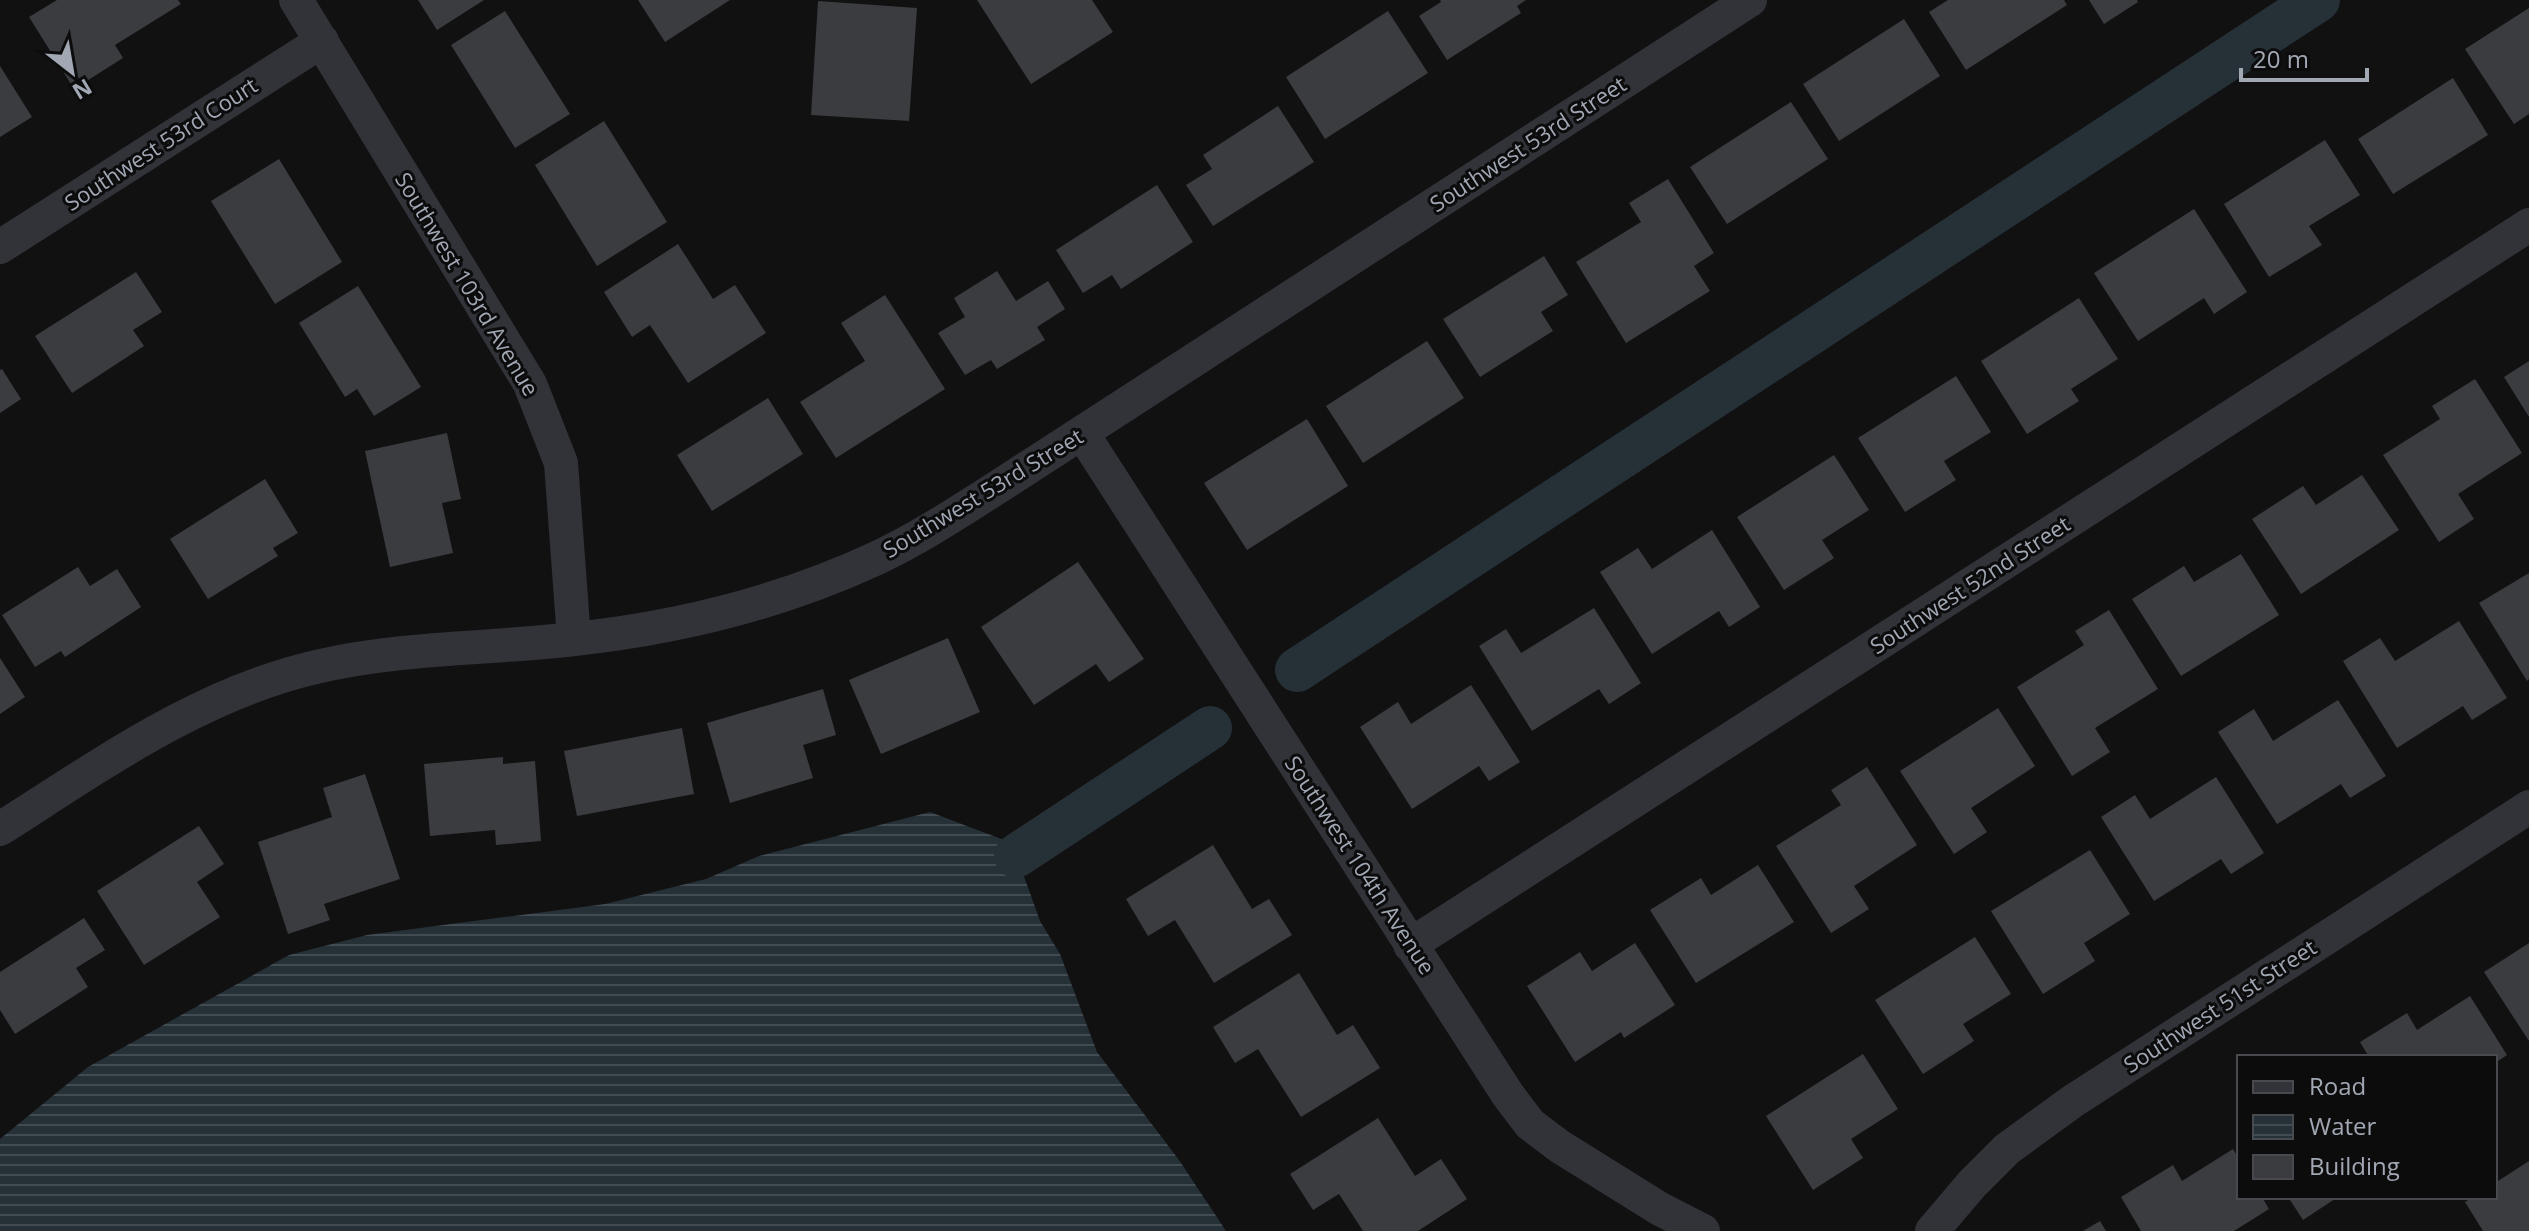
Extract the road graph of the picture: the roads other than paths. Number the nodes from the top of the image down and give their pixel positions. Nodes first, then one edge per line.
1 (296, 0) edge
2 (1750, 0) edge
3 (322, 41) junction
4 (2529, 225) edge
5 (0, 247) edge
6 (1082, 433) junction
7 (574, 639) junction
8 (2529, 807) edge
9 (0, 829) edge
10 (1410, 945) junction
11 (1703, 1231) edge
12 (1932, 1231) edge

1 - 3 street, Southwest 103rd Avenue
2 - 6 street, Southwest 53rd Street
3 - 5 street, Southwest 53rd Court
3 - 7 street, Southwest 103rd Avenue
4 - 10 street, Southwest 52nd Street
6 - 7 street, Southwest 53rd Street
6 - 10 street, Southwest 104th Avenue
7 - 9 street, Southwest 53rd Street
8 - 12 street, Southwest 51st Street
10 - 11 street, Southwest 104th Avenue

